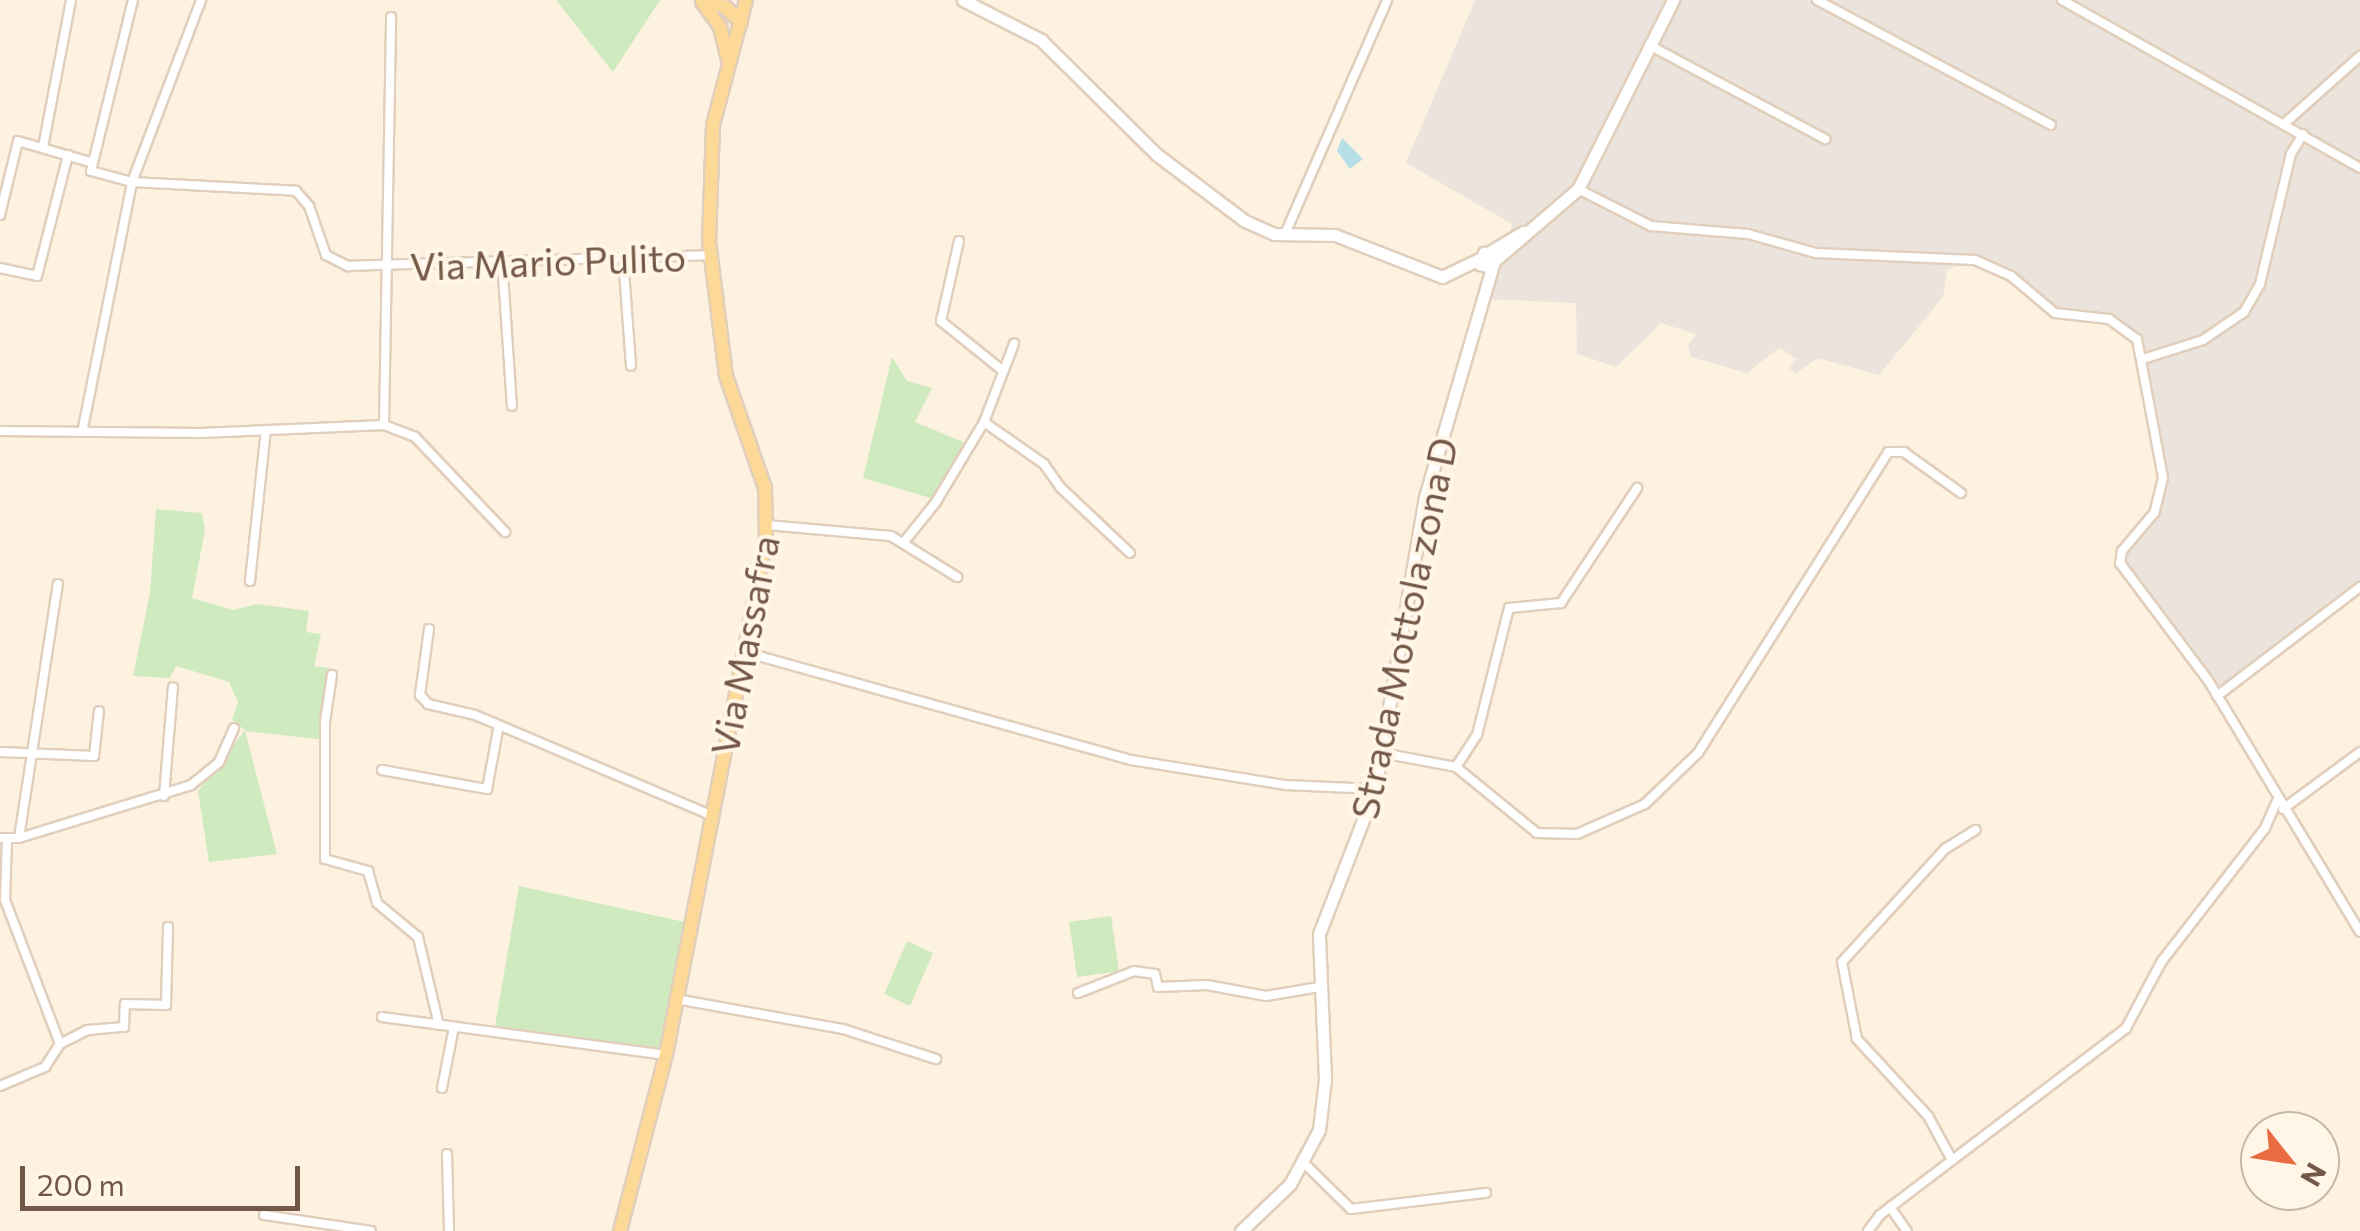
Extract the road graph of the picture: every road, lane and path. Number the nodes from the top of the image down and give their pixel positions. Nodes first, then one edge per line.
1 (71, 0) edge
2 (133, 0) edge
3 (200, 0) edge
4 (726, 0) edge
5 (746, 0) edge
6 (963, 0) edge
7 (1673, 0) edge
8 (1817, 0) edge
9 (2062, 0) edge
10 (1382, 2) edge
11 (706, 6) edge
12 (391, 18) dead end
13 (742, 22) junction
14 (1649, 45) junction
15 (2360, 56) edge
16 (729, 67) junction
17 (2285, 123) junction
18 (2050, 125) dead end
19 (2303, 134) junction
20 (1825, 140) dead end
21 (42, 147) junction
22 (68, 155) junction
23 (93, 164) junction
24 (2360, 168) edge
25 (132, 182) junction
26 (1578, 189) junction
27 (0, 214) edge
28 (1285, 234) junction
29 (958, 241) dead end
30 (710, 255) junction
31 (623, 257) junction
32 (502, 260) junction
33 (1484, 263) junction
34 (385, 267) junction
35 (0, 268) edge
36 (1014, 344) dead end
37 (2144, 360) junction
38 (632, 366) dead end
39 (1002, 371) junction
40 (512, 406) dead end
41 (984, 422) junction
42 (384, 425) junction
43 (83, 428) junction
44 (266, 430) junction
45 (0, 431) edge
46 (1637, 488) dead end
47 (1961, 493) dead end
48 (767, 524) junction
49 (505, 532) dead end
50 (904, 542) junction
51 (1130, 553) dead end
52 (957, 578) dead end
53 (250, 582) dead end
54 (58, 584) dead end
55 (2360, 587) edge
56 (429, 629) dead end
57 (744, 652) junction
58 (332, 675) dead end
59 (173, 687) dead end
60 (2217, 696) junction
61 (98, 711) dead end
62 (499, 725) junction
63 (234, 728) dead end
64 (0, 752) edge
65 (2360, 752) edge
66 (30, 753) junction
67 (1382, 753) junction
68 (1456, 768) junction
69 (382, 770) dead end
70 (1375, 789) junction
71 (164, 796) junction
72 (2276, 801) junction
73 (2283, 809) junction
74 (711, 814) junction
75 (1976, 830) dead end
76 (20, 838) junction
77 (3, 839) edge
78 (168, 927) dead end
79 (2360, 932) edge
80 (1319, 987) junction
81 (1078, 993) dead end
82 (676, 998) junction
83 (382, 1017) dead end
84 (439, 1026) junction
85 (454, 1027) junction
86 (60, 1044) junction
87 (666, 1055) junction
88 (936, 1059) dead end
89 (0, 1086) edge
90 (442, 1088) dead end
91 (447, 1154) dead end
92 (1952, 1160) junction
93 (1305, 1164) junction
94 (1486, 1193) dead end
95 (1890, 1208) junction
96 (264, 1215) dead end
97 (371, 1231) edge
98 (448, 1231) edge
99 (620, 1231) edge
100 (1241, 1231) edge
101 (1868, 1231) edge
102 (1908, 1231) edge

1 - 21 street
2 - 23 street
3 - 25 street
4 - 11 main road
5 - 13 main road, Via Massafra
6 - 28 main road
7 - 14 main road
8 - 18 street
9 - 17 street
10 - 28 street
11 - 13 main road
11 - 16 main road
12 - 34 street
13 - 16 main road, Via Massafra
14 - 20 street
14 - 26 main road
15 - 17 street
16 - 30 main road, Via Massafra
17 - 19 street
19 - 24 street
19 - 37 street
21 - 22 street
21 - 27 street
22 - 23 street
22 - 35 street
23 - 25 street
25 - 34 street, Via Mario Pulito
25 - 43 street
26 - 33 main road
26 - 37 street
28 - 33 main road
29 - 39 street
30 - 31 street, Via Mario Pulito
30 - 48 main road, Via Massafra
31 - 32 street, Via Mario Pulito
31 - 38 street
32 - 34 street, Via Mario Pulito
32 - 40 street
33 - 67 main road, Strada Mottola zona D
34 - 42 street
36 - 39 street
37 - 60 street
39 - 41 street
41 - 50 street
41 - 51 street
42 - 44 street
42 - 49 street
43 - 44 street
43 - 45 street
44 - 53 street
46 - 68 street
47 - 68 street
48 - 50 street
48 - 57 main road, Via Massafra
50 - 52 street
54 - 66 street
55 - 60 street
56 - 62 street
57 - 70 street
57 - 74 main road, Via Massafra
58 - 84 street
59 - 71 street
60 - 72 street
61 - 66 street
62 - 69 street
62 - 74 street
63 - 71 street
64 - 66 street
65 - 73 street
66 - 76 street
67 - 68 street
67 - 70 main road, Strada Mottola zona D
70 - 80 main road, Strada Mottola zona D
71 - 76 street
72 - 73 street
72 - 92 street
73 - 79 street
74 - 82 main road, Via Massafra
75 - 92 street
76 - 77 street
77 - 86 street
78 - 86 street
80 - 81 street
80 - 93 main road, Strada Mottola zona D
82 - 87 main road, Via Massafra
82 - 88 street
83 - 84 street
84 - 85 street
85 - 87 street
85 - 90 street
86 - 89 street
87 - 99 main road, Via Massafra
91 - 98 street
92 - 95 street
93 - 94 street
93 - 100 main road, Strada Mottola zona D
95 - 101 street
95 - 102 street
96 - 97 street

